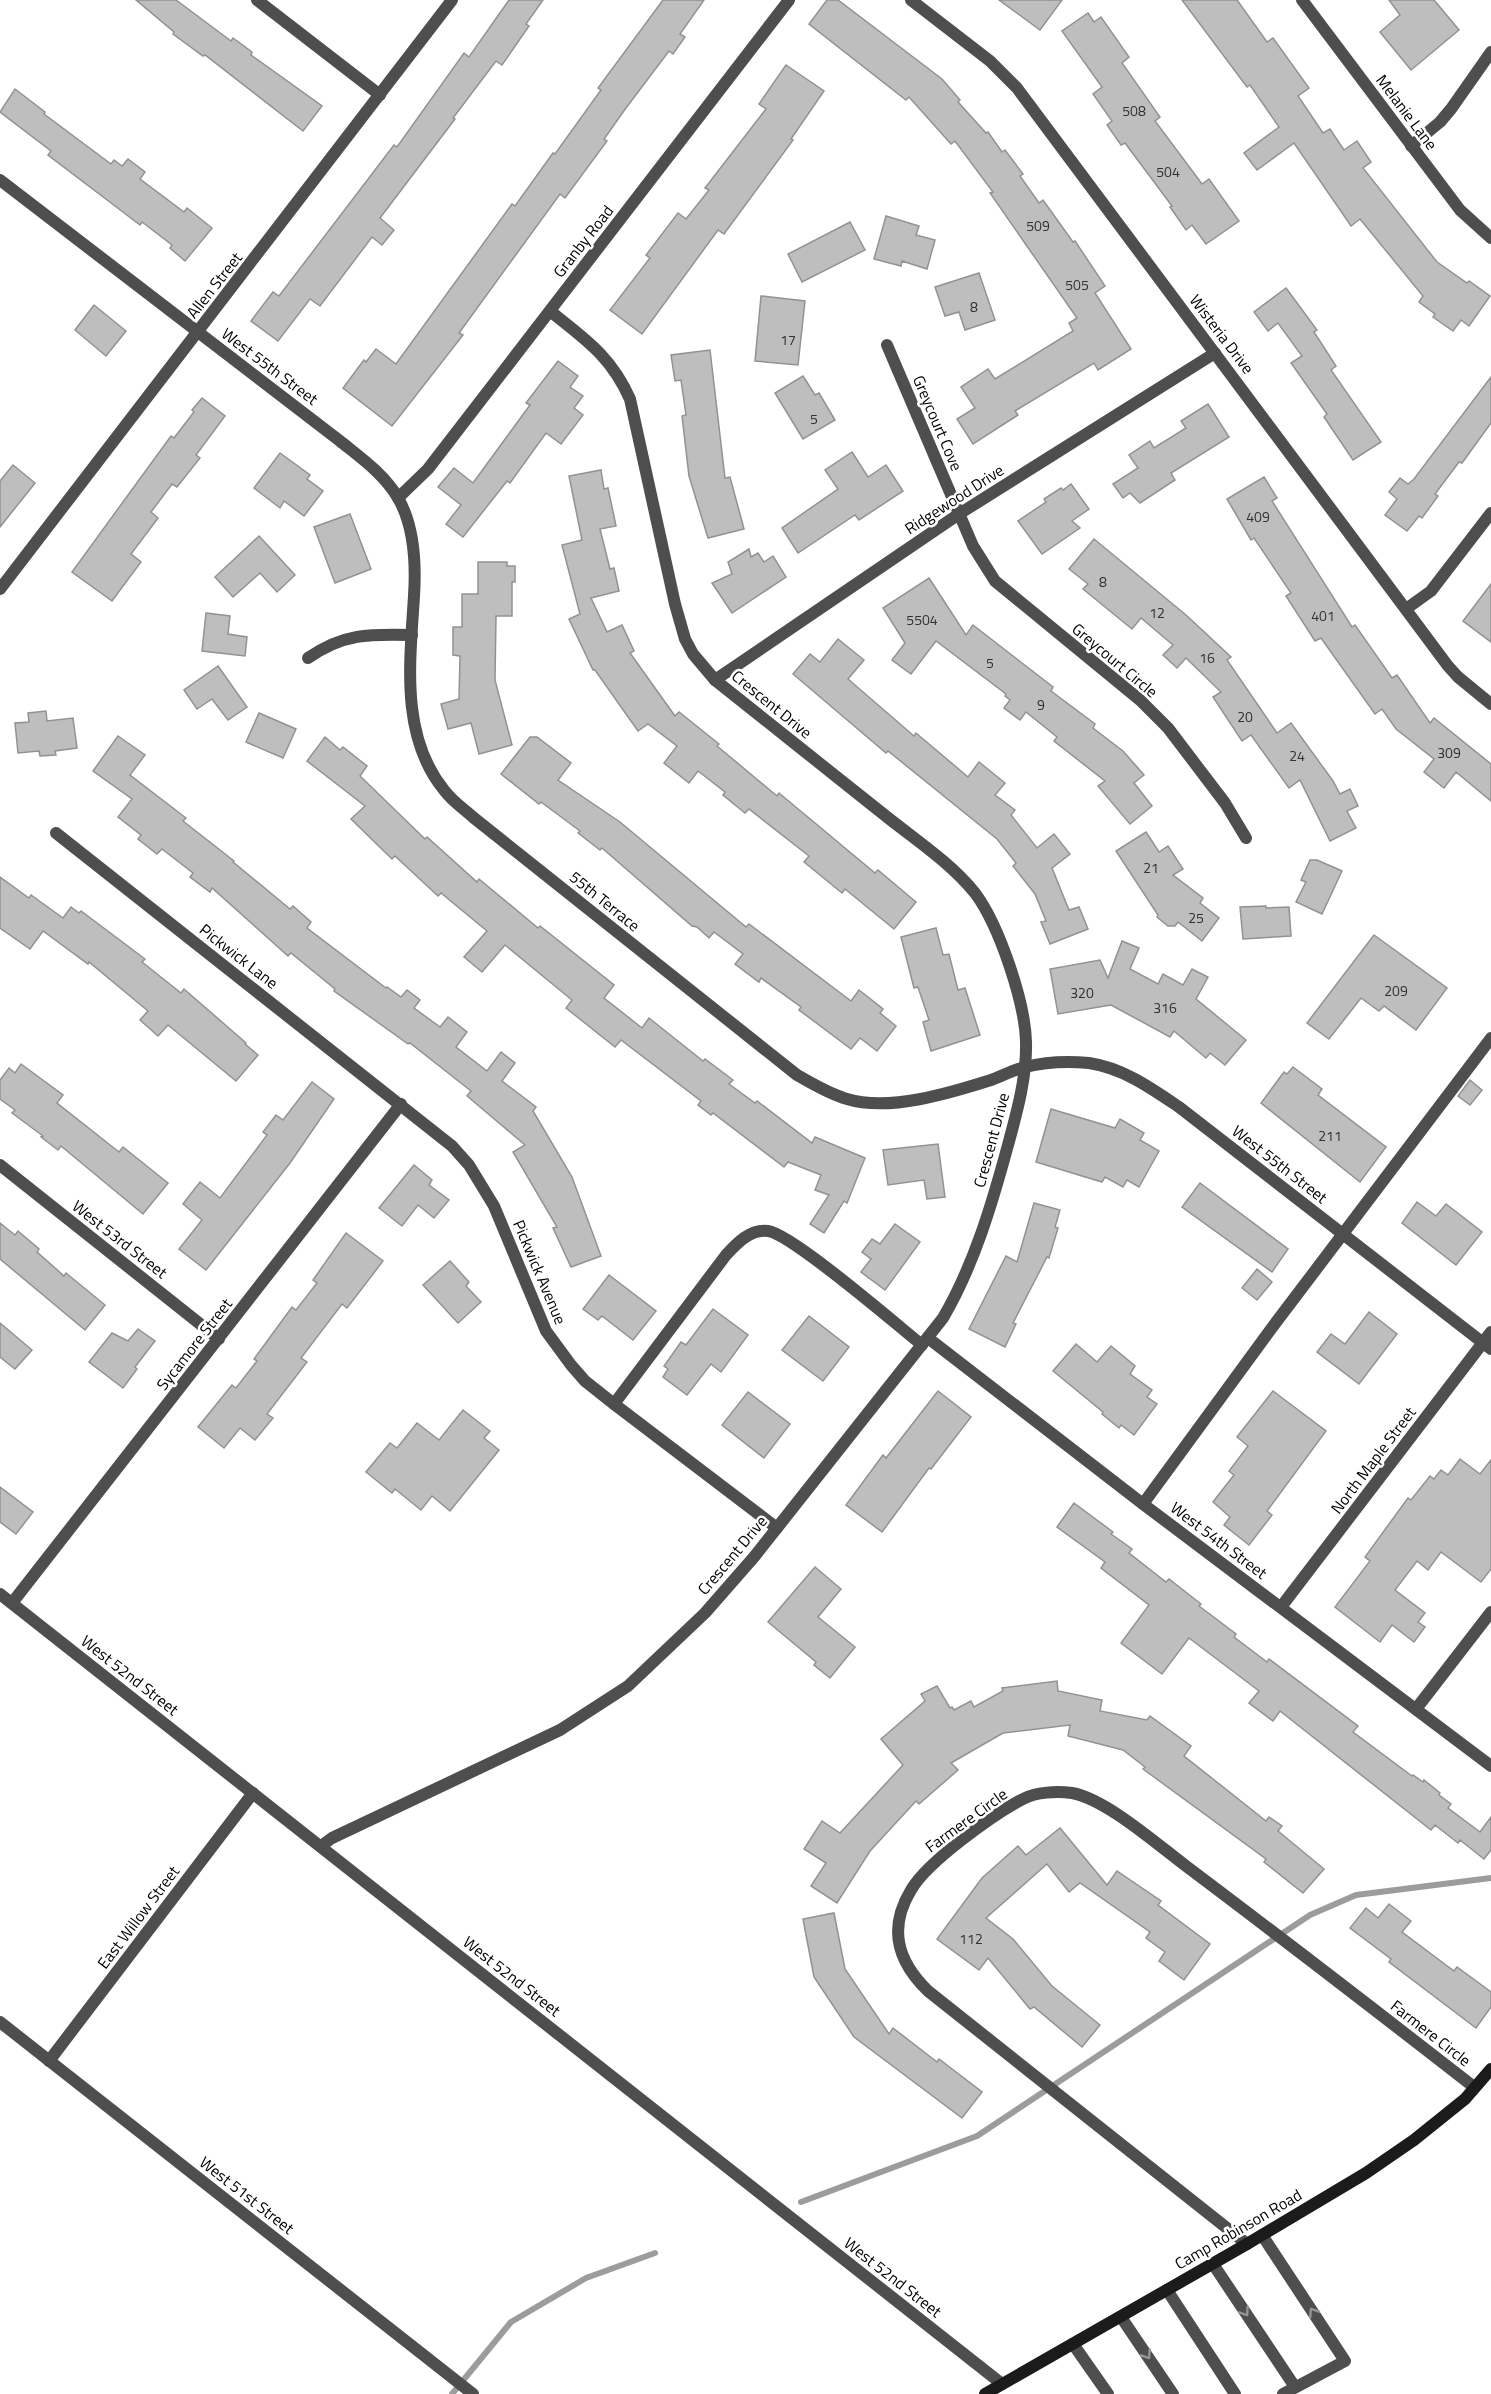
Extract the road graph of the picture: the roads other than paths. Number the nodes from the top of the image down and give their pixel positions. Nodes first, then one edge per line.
1 (257, 0) edge
2 (452, 0) edge
3 (789, 0) edge
4 (911, 0) edge
5 (1302, 0) edge
6 (1491, 52) edge
7 (380, 95) junction
8 (1411, 146) junction
9 (0, 180) edge
10 (1491, 238) edge
11 (550, 311) junction
12 (199, 332) junction
13 (887, 345) dead end
14 (1215, 353) junction
15 (398, 498) junction
16 (1491, 513) edge
17 (959, 514) junction
18 (1, 585) edge
19 (1406, 609) junction
20 (412, 635) junction
21 (308, 658) dead end
22 (715, 680) junction
23 (1491, 704) edge
24 (56, 833) dead end
25 (1246, 838) dead end
26 (1491, 1038) edge
27 (1025, 1067) junction
28 (401, 1104) junction
29 (0, 1165) edge
30 (1344, 1235) junction
31 (1491, 1332) edge
32 (219, 1339) junction
33 (925, 1342) junction
34 (1487, 1345) edge
35 (614, 1404) junction
36 (1143, 1504) junction
37 (777, 1528) junction
38 (0, 1594) edge
39 (12, 1603) junction
40 (1281, 1607) junction
41 (1491, 1612) edge
42 (1416, 1709) junction
43 (1491, 1766) edge
44 (254, 1794) junction
45 (321, 1846) junction
46 (0, 2022) edge
47 (49, 2061) junction
48 (1491, 2069) edge
49 (1474, 2087) junction
50 (1262, 2235) junction
51 (1247, 2244) junction
52 (1213, 2264) junction
53 (1167, 2290) junction
54 (1120, 2317) junction
55 (1072, 2344) junction
56 (1002, 2384) junction
57 (1295, 2387) junction
58 (470, 2392) edge
59 (985, 2394) edge
60 (1108, 2394) edge
61 (1173, 2394) edge
62 (1235, 2394) edge
63 (1283, 2394) edge

1 - 7 street
2 - 7 street, Allen Street
3 - 11 street, Granby Road
4 - 14 street, Wisteria Drive
5 - 8 street, Melanie Lane
6 - 8 street
7 - 12 street, Allen Street
8 - 10 street, Melanie Lane
9 - 12 street, West 55th Street
11 - 15 street, Granby Road
11 - 22 street, Crescent Drive
12 - 15 street, West 55th Street
12 - 18 street, Allen Street
13 - 17 street, Greycourt Cove
14 - 17 street, Ridgewood Drive
14 - 19 street, Wisteria Drive
15 - 20 street, 55th Terrace
16 - 19 street
17 - 22 street, Ridgewood Drive
17 - 25 street, Greycourt Circle
19 - 23 street, Wisteria Drive
20 - 21 street
20 - 27 street, 55th Terrace
22 - 27 street, Crescent Drive
24 - 28 street, Pickwick Lane
26 - 30 street
27 - 30 street, West 55th Street
27 - 33 street, Crescent Drive
28 - 32 street, Sycamore Street
28 - 35 street, Pickwick Avenue
29 - 32 street, West 53rd Street
30 - 34 street, West 55th Street
30 - 36 street
31 - 34 street, North Maple Street
32 - 39 street, Sycamore Street
33 - 35 street, West 54th Street
33 - 36 street, West 54th Street
33 - 37 street, Crescent Drive
34 - 40 street, North Maple Street
35 - 37 street, Pickwick Avenue
36 - 40 street, West 54th Street
37 - 45 street, Crescent Drive
38 - 39 street, West 52nd Street
39 - 44 street, West 52nd Street
40 - 42 street, West 54th Street
41 - 42 street
42 - 43 street, West 54th Street
44 - 45 street, West 52nd Street
44 - 47 street, East Willow Street
45 - 56 street, West 52nd Street
46 - 47 street, West 51st Street
47 - 58 street, West 51st Street
48 - 49 main road, Camp Robinson Road
49 - 50 main road, Camp Robinson Road
49 - 51 street, Farmere Circle
50 - 51 main road, Camp Robinson Road
57 -> 50 street
51 - 52 main road, Camp Robinson Road
52 - 53 main road, Camp Robinson Road
52 -> 57 street
53 - 54 main road, Camp Robinson Road
53 - 62 street
54 - 55 main road, Camp Robinson Road
54 -> 61 street
55 - 56 main road, Camp Robinson Road
55 - 60 street
56 - 59 main road, Camp Robinson Road
57 - 63 street

